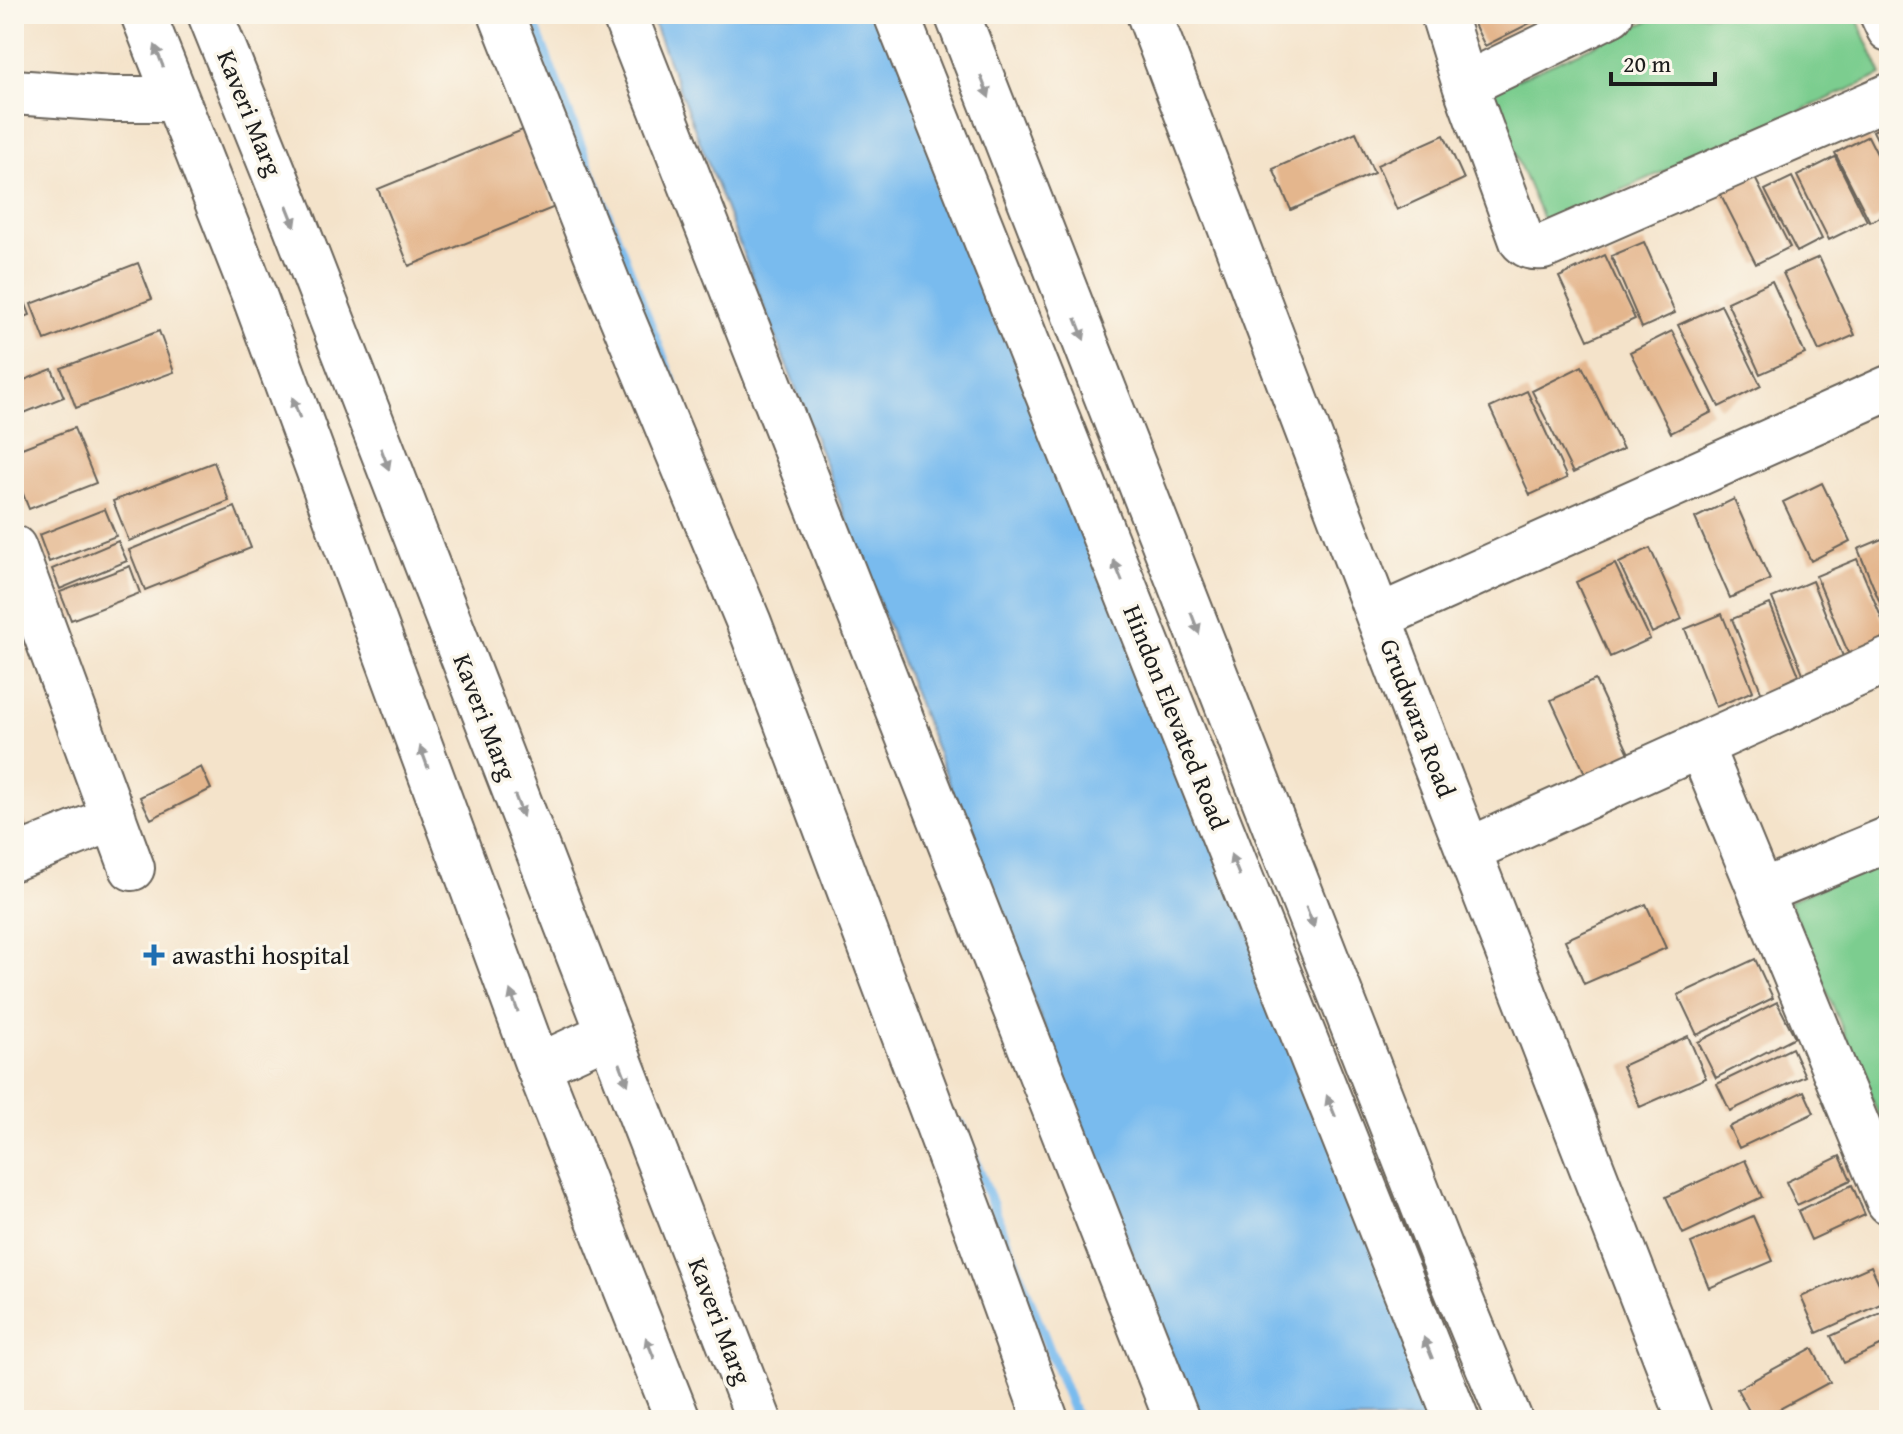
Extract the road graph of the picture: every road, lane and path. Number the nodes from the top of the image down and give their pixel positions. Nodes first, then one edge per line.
1 (143, 14) edge
2 (210, 14) edge
3 (501, 14) edge
4 (624, 14) edge
5 (896, 14) edge
6 (957, 14) edge
7 (1149, 14) edge
8 (1443, 14) edge
9 (1611, 14) edge
10 (1882, 14) edge
11 (1889, 29) edge
12 (1465, 85) junction
13 (14, 92) edge
14 (1889, 96) edge
15 (176, 99) junction
16 (1889, 388) edge
17 (14, 548) edge
18 (1379, 617) junction
19 (1889, 660) edge
20 (1700, 745) junction
21 (114, 818) junction
22 (1889, 839) edge
23 (1469, 850) junction
24 (14, 858) edge
25 (132, 868) dead end
26 (1761, 892) junction
27 (608, 1034) junction
28 (538, 1066) junction
29 (1889, 1202) edge
30 (678, 1420) edge
31 (759, 1420) edge
32 (1046, 1420) edge
33 (1177, 1420) edge
34 (1457, 1420) edge
35 (1510, 1420) edge
36 (1690, 1420) edge

15 -> 1 main road
2 -> 27 main road, Kaveri Marg
3 - 32 main road
4 - 33 main road
34 -> 5 main road, Hindon Elevated Road
6 -> 35 main road, Hindon Elevated Road
7 - 18 main road, Grudwara Road
8 - 12 main road
9 - 12 main road
10 - 11 main road
12 - 14 main road
13 - 15 main road
28 -> 15 main road
16 - 18 main road
17 - 21 main road
18 - 23 main road, Grudwara Road
19 - 20 main road
20 - 23 main road
20 - 26 main road
21 - 24 main road
21 - 25 main road
22 - 26 main road
23 - 36 main road, Grudwara Road
26 - 29 main road
27 - 28 main road
27 -> 31 main road, Kaveri Marg
30 -> 28 main road

